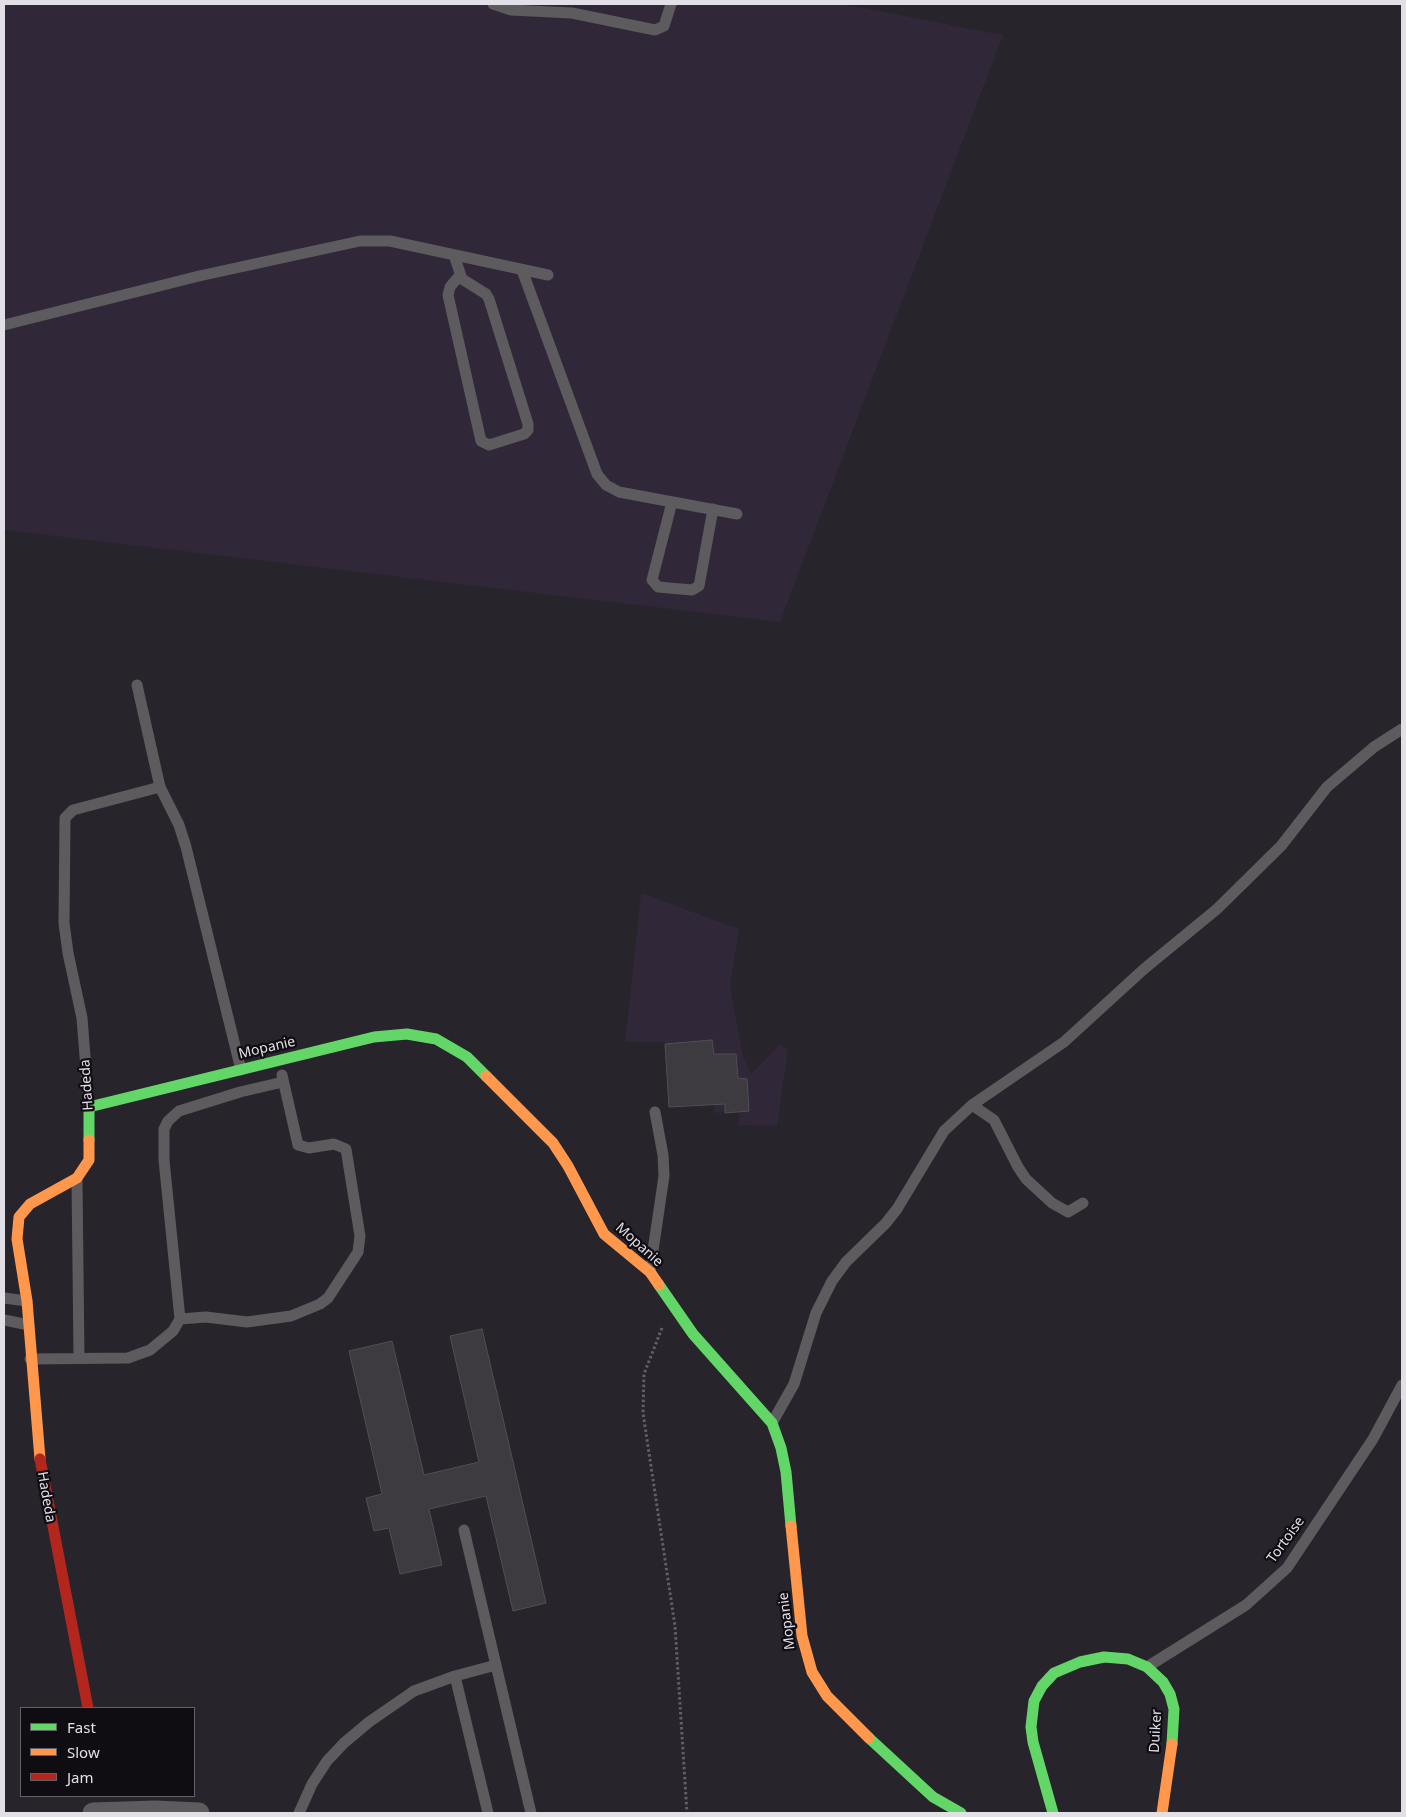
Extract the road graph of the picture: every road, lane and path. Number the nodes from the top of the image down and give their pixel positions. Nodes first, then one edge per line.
1 (493, 4) edge
2 (671, 4) edge
3 (454, 255) junction
4 (522, 270) junction
5 (460, 275) junction
6 (548, 275) dead end
7 (4, 324) edge
8 (672, 502) junction
9 (713, 509) junction
10 (737, 514) dead end
11 (137, 685) dead end
12 (1402, 729) edge
13 (160, 787) junction
14 (278, 1061) junction
15 (241, 1070) junction
16 (283, 1082) junction
17 (972, 1105) junction
18 (89, 1107) junction
19 (655, 1112) dead end
20 (76, 1178) junction
21 (1083, 1204) dead end
22 (650, 1272) junction
23 (4, 1298) edge
24 (27, 1301) junction
25 (180, 1319) junction
26 (4, 1320) edge
27 (29, 1325) junction
28 (663, 1325) dead end
29 (78, 1358) junction
30 (29, 1359) junction
31 (1402, 1386) edge
32 (772, 1423) junction
33 (464, 1530) dead end
34 (496, 1665) junction
35 (1147, 1667) junction
36 (455, 1676) junction
37 (88, 1707) edge
38 (105, 1807) edge
39 (187, 1813) edge
40 (299, 1813) edge
41 (488, 1813) edge
42 (531, 1813) edge
43 (688, 1813) edge
44 (961, 1813) edge
45 (1053, 1813) edge
46 (1162, 1813) edge

1 - 2 lane
3 - 4 lane
3 - 5 lane
3 - 7 lane
4 - 6 lane
4 - 8 lane
5 - 5 lane
8 - 9 lane
8 - 9 lane
9 - 10 lane
11 - 13 lane
12 - 17 lane
13 - 15 lane
13 - 18 lane, Hadeda
14 - 15 street, Mopanie
14 - 16 lane
14 - 22 street, Mopanie
15 - 18 street, Mopanie
16 - 25 lane
16 - 25 lane
17 - 21 lane
17 - 32 lane
18 - 20 street, Hadeda
19 - 22 lane
20 - 24 street, Hadeda
20 - 29 lane
22 - 32 street, Mopanie
23 - 24 lane
24 - 27 street, Hadeda
25 - 29 lane
26 - 27 lane
27 - 30 street, Hadeda
28 - 43 path
29 - 30 lane
30 - 37 street, Hadeda
31 - 35 lane, Tortoise
32 - 44 street, Mopanie
33 - 34 lane
34 - 36 lane
34 - 42 lane
35 - 45 street, Duiker
35 - 46 street, Duiker
36 - 40 lane
36 - 41 lane
38 - 39 street

